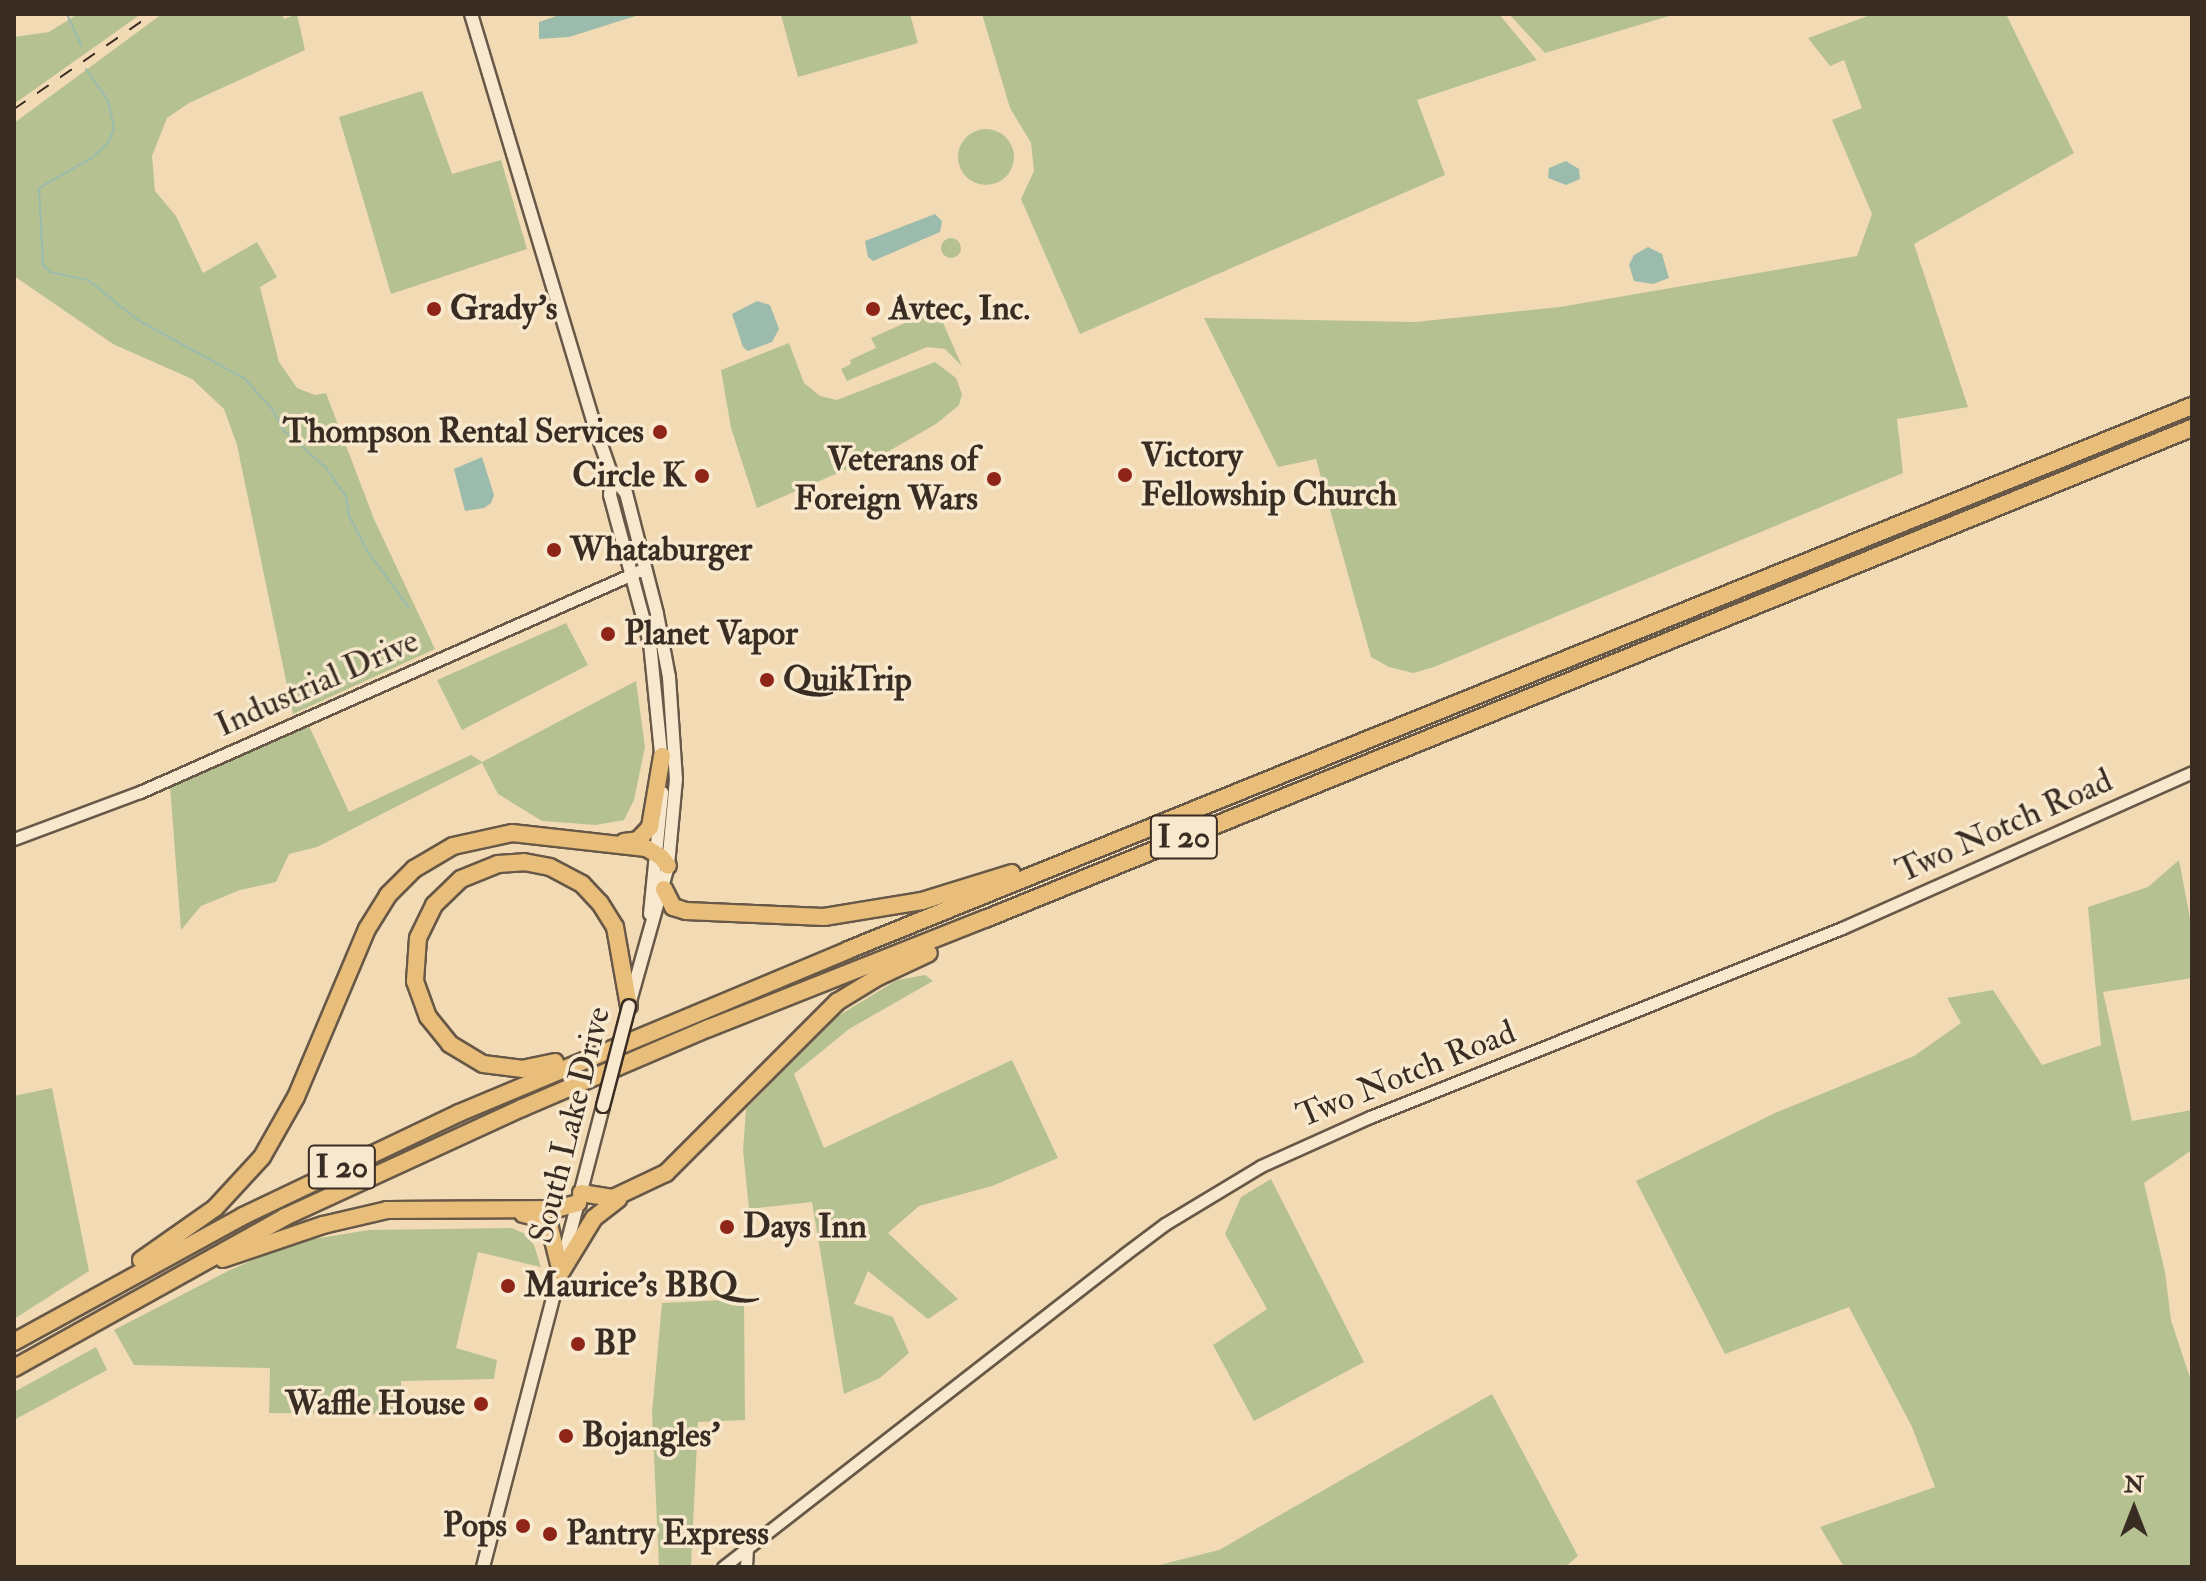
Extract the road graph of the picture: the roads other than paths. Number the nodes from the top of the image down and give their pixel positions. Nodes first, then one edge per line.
1 (471, 14) edge
2 (2192, 406) edge
3 (2192, 428) edge
4 (612, 476) junction
5 (636, 572) junction
6 (662, 756) junction
7 (2192, 772) edge
8 (1128, 836) junction
9 (14, 839) edge
10 (615, 843) junction
11 (1143, 855) junction
12 (663, 860) junction
13 (664, 889) junction
14 (649, 929) junction
15 (629, 1006) junction
16 (652, 1031) junction
17 (629, 1193) junction
18 (579, 1198) junction
19 (490, 1207) junction
20 (187, 1270) junction
21 (561, 1272) junction
22 (42, 1326) junction
23 (14, 1342) edge
24 (14, 1368) edge
25 (747, 1548) junction
26 (483, 1567) edge
27 (723, 1567) edge
28 (746, 1567) edge

1 - 4 main road, South Lake Drive
2 - 8 highway, I 20
3 - 11 highway, I 20
4 - 5 main road, South Lake Drive
4 - 12 main road, South Lake Drive
5 - 6 main road, South Lake Drive
5 - 9 street, Industrial Drive
6 - 10 highway
6 - 12 main road, South Lake Drive
7 - 25 street, Two Notch Road
8 - 13 highway
8 - 16 highway, I 20
10 - 12 highway
10 - 22 highway
11 - 17 highway
11 - 20 highway, I 20
12 - 13 main road, South Lake Drive
12 - 14 main road, South Lake Drive
13 - 14 main road, South Lake Drive
14 - 15 main road, South Lake Drive
15 - 16 highway
15 - 18 main road, South Lake Drive, bridge
16 - 22 highway, I 20
17 - 18 highway
17 - 21 highway
18 - 19 highway
18 - 21 main road, South Lake Drive
19 - 20 highway
19 - 21 highway
20 - 24 highway, I 20
21 - 26 main road, South Lake Drive
22 - 23 highway, I 20
25 - 27 street, Two Notch Road
25 - 28 street

